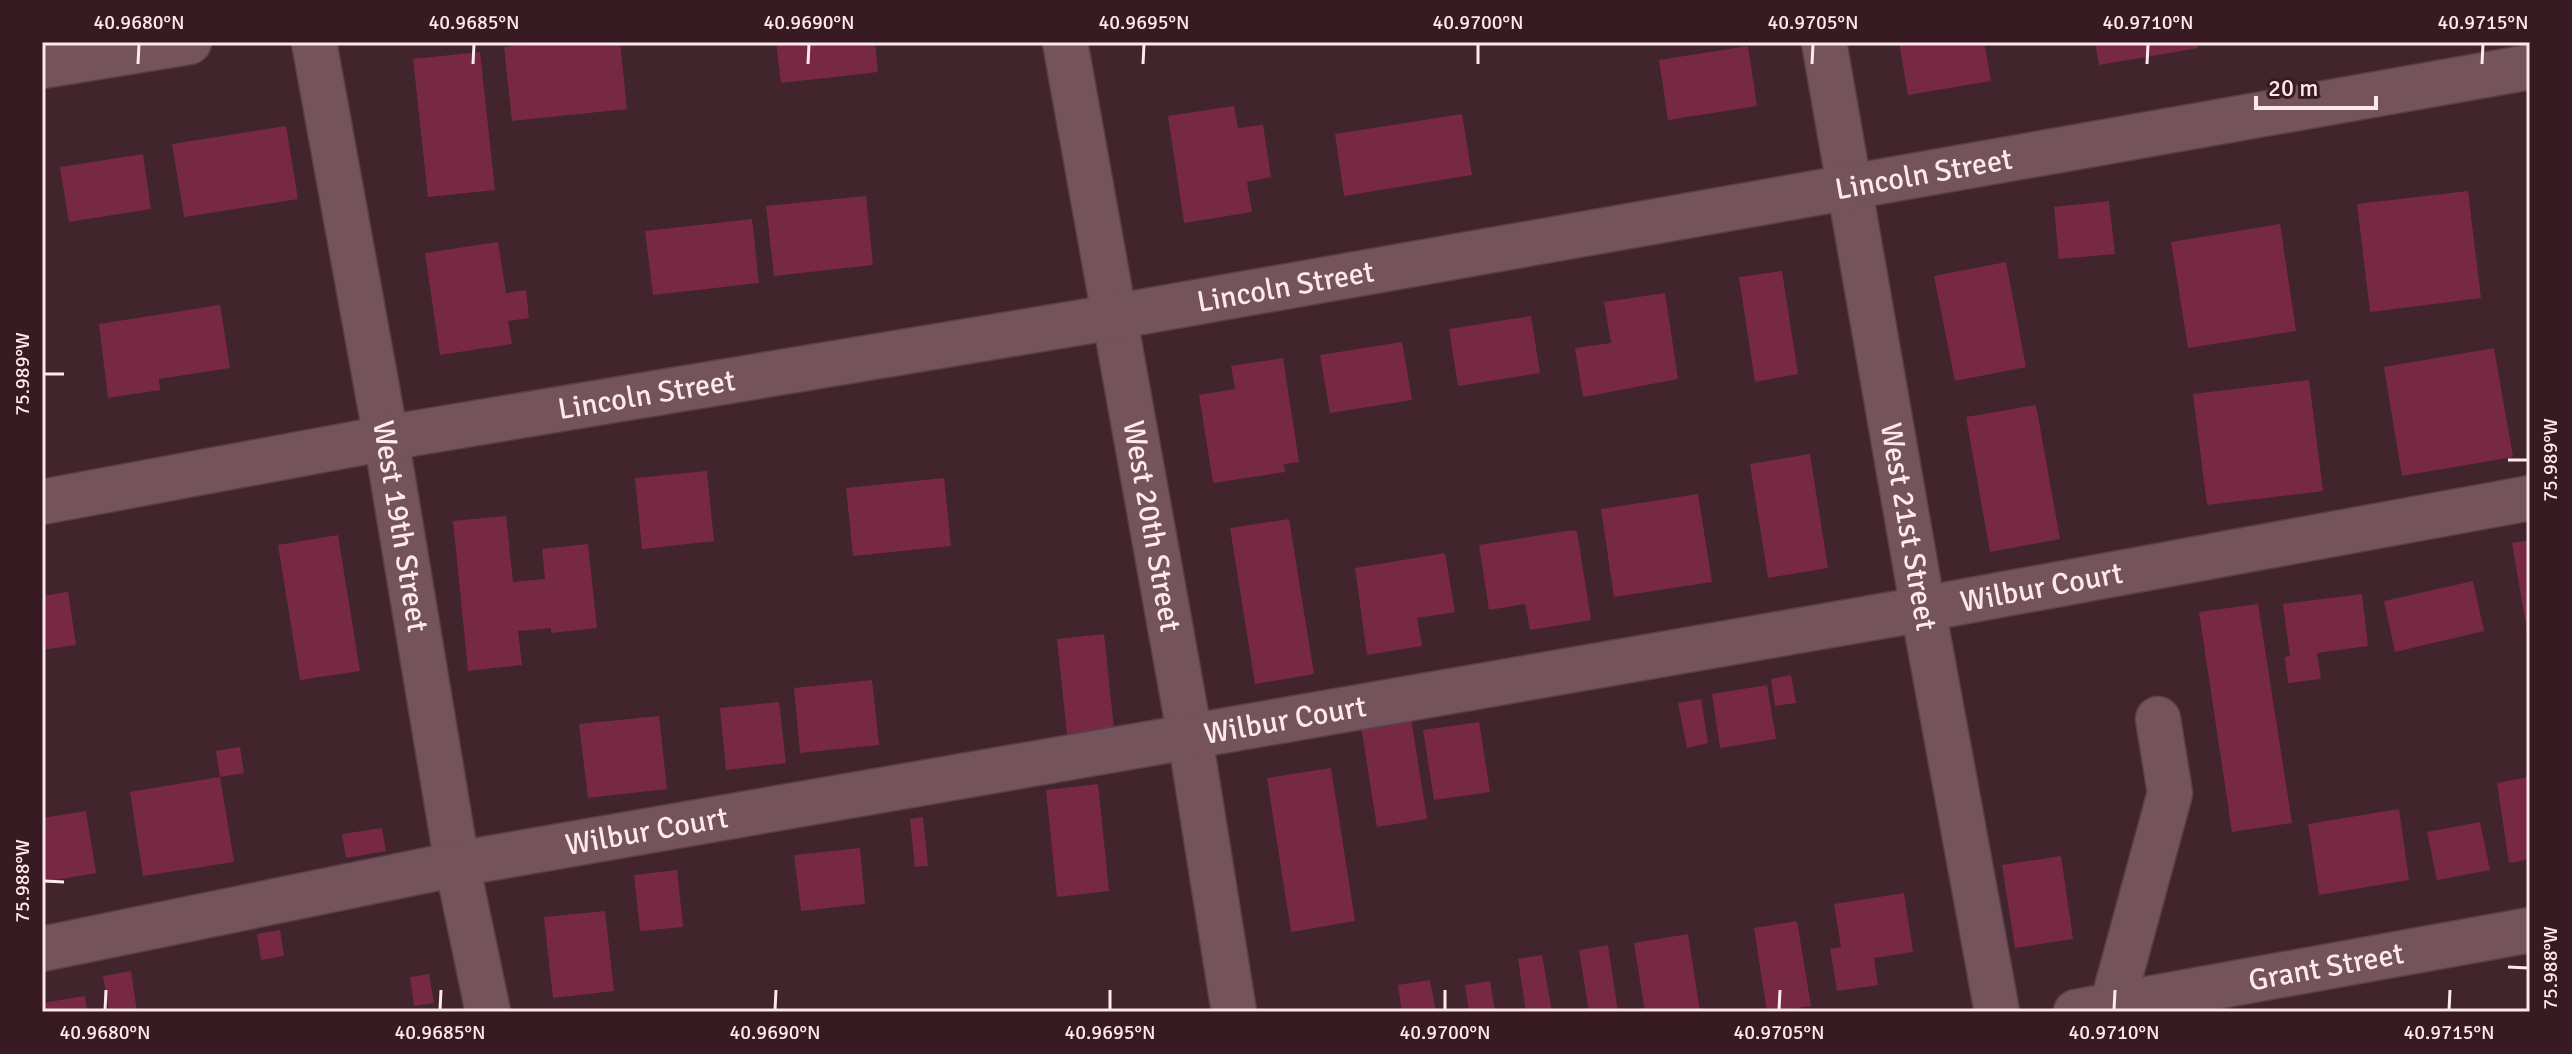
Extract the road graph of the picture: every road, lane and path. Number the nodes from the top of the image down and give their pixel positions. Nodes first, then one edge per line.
1 (189, 42) edge
2 (314, 42) edge
3 (1065, 42) edge
4 (1824, 42) edge
5 (42, 66) edge
6 (2530, 67) edge
7 (1850, 187) junction
8 (1113, 317) junction
9 (386, 438) junction
10 (2530, 498) edge
11 (42, 502) edge
12 (1923, 609) junction
13 (2158, 719) dead end
14 (1190, 737) junction
15 (457, 864) junction
16 (2530, 930) edge
17 (42, 949) edge
18 (2094, 1009) edge
19 (488, 1012) edge
20 (1234, 1012) edge
21 (1997, 1012) edge

1 - 5 street
2 - 9 street, West 19th Street
3 - 8 street, West 20th Street
4 - 7 street, West 21st Street
6 - 7 street, Lincoln Street
7 - 8 street, Lincoln Street
7 - 12 street, West 21st Street
8 - 9 street, Lincoln Street
8 - 14 street, West 20th Street
9 - 11 street, Lincoln Street
9 - 15 street, West 19th Street
10 - 12 street, Wilbur Court
12 - 14 street, Wilbur Court
12 - 21 street, West 21st Street
13 - 18 street
14 - 15 street, Wilbur Court
14 - 20 street, West 20th Street
15 - 17 street, Wilbur Court
15 - 19 street, West 19th Street
16 - 18 street, Grant Street

